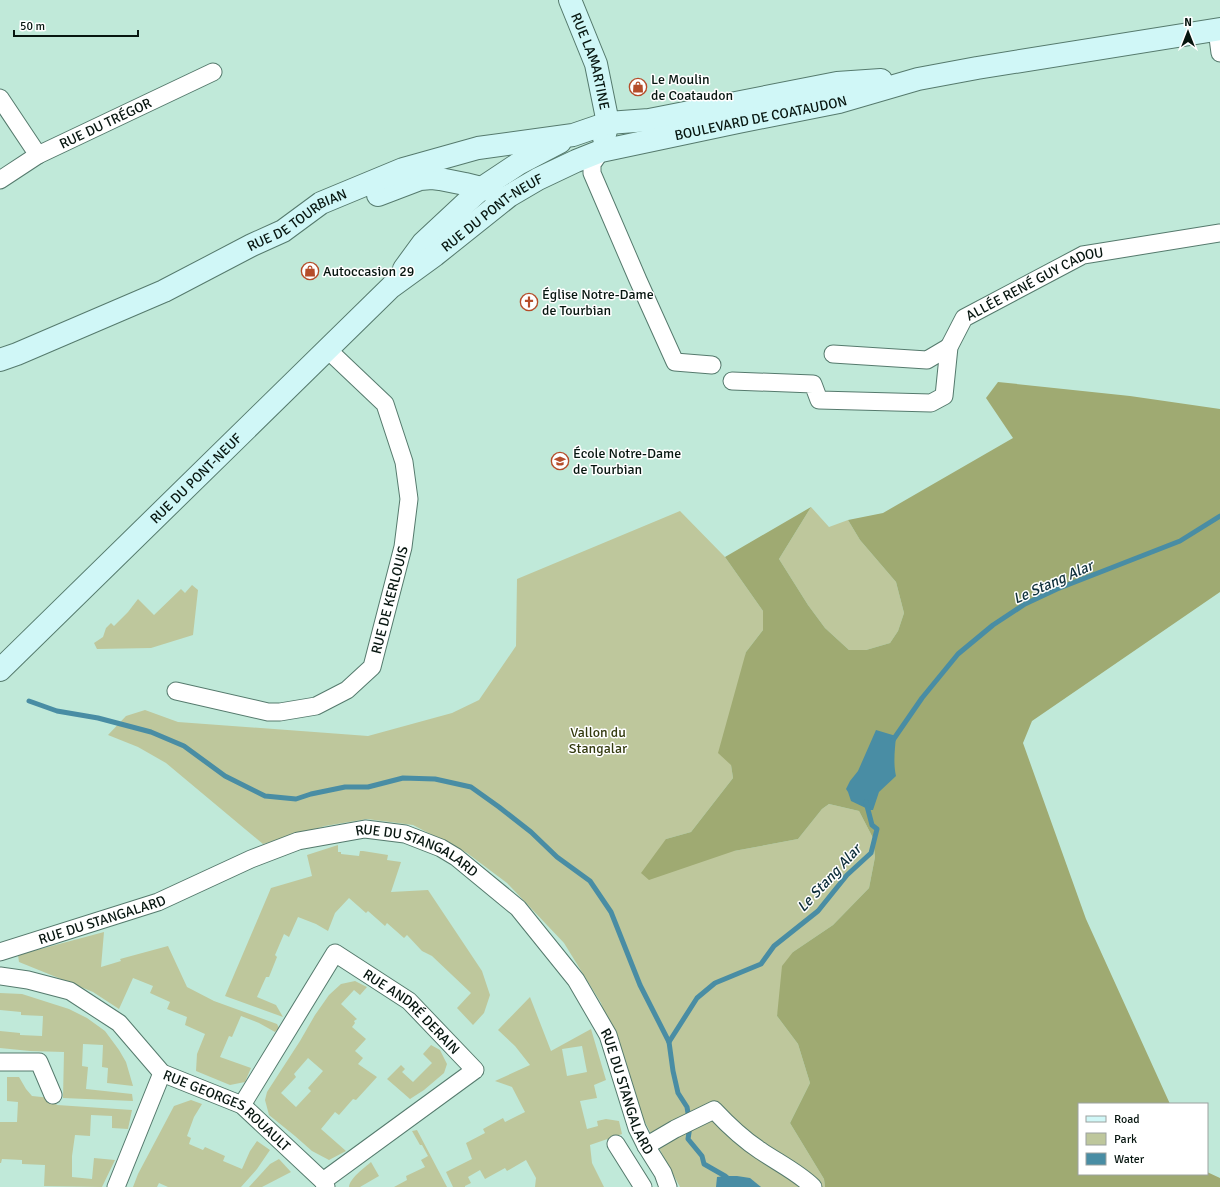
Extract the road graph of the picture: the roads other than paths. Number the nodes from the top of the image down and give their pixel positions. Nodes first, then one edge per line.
1 (570, 0) edge
2 (1219, 29) edge
3 (1220, 53) edge
4 (213, 72) dead end
5 (918, 79) junction
6 (0, 98) edge
7 (608, 123) junction
8 (573, 134) junction
9 (601, 151) junction
10 (38, 155) junction
11 (440, 179) junction
12 (0, 180) edge
13 (482, 188) junction
14 (509, 196) junction
15 (451, 216) junction
16 (283, 230) junction
17 (1220, 233) edge
18 (391, 287) junction
19 (949, 347) junction
20 (327, 349) junction
21 (833, 354) dead end
22 (0, 360) edge
23 (712, 365) dead end
24 (732, 381) dead end
25 (0, 670) edge
26 (176, 691) dead end
27 (0, 950) edge
28 (0, 976) edge
29 (0, 1062) edge
30 (162, 1073) junction
31 (53, 1095) dead end
32 (242, 1105) junction
33 (616, 1144) dead end
34 (646, 1146) junction
35 (325, 1184) edge
36 (116, 1187) edge
37 (644, 1187) edge
38 (668, 1187) edge
39 (812, 1187) edge

1 - 7 main road, RUE LAMARTINE
2 - 3 street
2 - 5 main road, BOULEVARD DE COATAUDON
4 - 10 street, RUE DU TRÉGOR
5 - 7 main road, BOULEVARD DE COATAUDON
5 - 9 main road, BOULEVARD DE COATAUDON
6 - 10 street
7 - 8 main road, RUE DE TOURBIAN
7 - 9 main road
8 - 13 main road, RUE DU PONT-NEUF
8 - 16 main road, RUE DE TOURBIAN
9 - 14 main road, RUE DU PONT-NEUF
9 - 23 street
10 - 12 street, RUE DU TRÉGOR
11 - 13 main road
11 - 15 main road
11 - 16 main road
13 - 14 main road
13 - 15 main road, RUE DU PONT-NEUF
14 - 18 main road, RUE DU PONT-NEUF
15 - 18 main road, RUE DU PONT-NEUF
16 - 22 main road, RUE DE TOURBIAN
17 - 19 street, ALLÉE RENÉ GUY CADOU
18 - 20 main road, RUE DU PONT-NEUF
19 - 21 street
19 - 24 street, ALLÉE RENÉ GUY CADOU
20 - 25 main road, RUE DU PONT-NEUF
20 - 26 street, RUE DE KERLOUIS
27 - 34 street, RUE DU STANGALARD
28 - 30 street, RUE GEORGES ROUAULT
29 - 31 street
30 - 32 street, RUE GEORGES ROUAULT
30 - 36 street
32 - 35 street, RUE GEORGES ROUAULT
32 - 35 street, RUE ANDRÉ DERAIN
33 - 37 street
34 - 38 street, RUE DU STANGALARD
34 - 39 street

